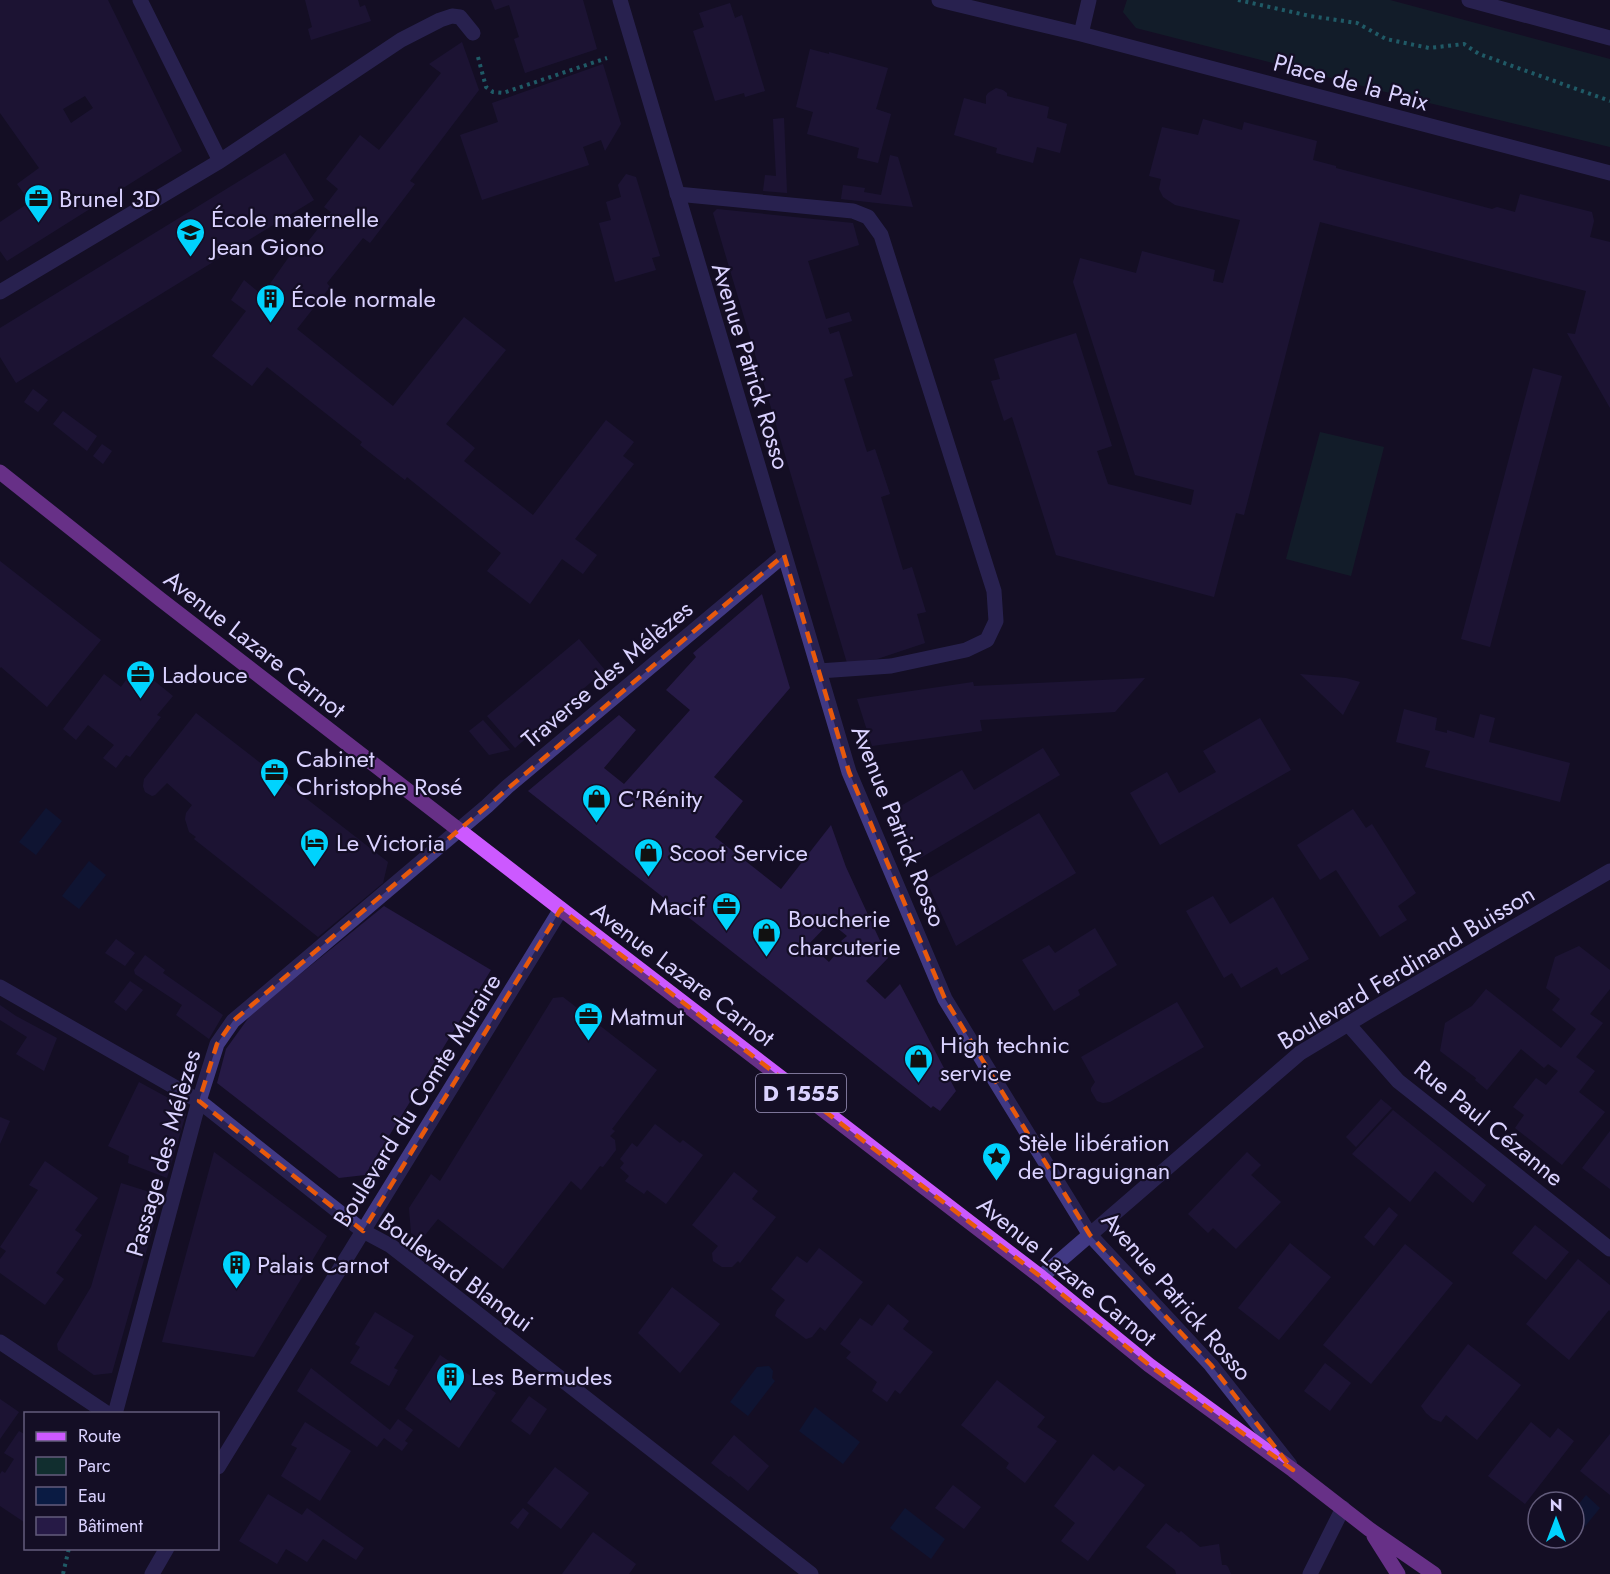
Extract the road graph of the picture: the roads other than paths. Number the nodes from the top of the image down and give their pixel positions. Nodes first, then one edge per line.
1 (140, 0) edge
2 (620, 0) edge
3 (939, 0) edge
4 (1089, 0) edge
5 (1469, 0) edge
6 (473, 33) road end
7 (1081, 34) junction
8 (1610, 38) edge
9 (220, 161) junction
10 (1610, 173) edge
11 (677, 194) junction
12 (0, 292) edge
13 (0, 472) edge
14 (784, 555) junction
15 (819, 671) junction
16 (459, 829) junction
17 (1610, 871) edge
18 (561, 909) junction
19 (0, 987) edge
20 (1348, 1024) junction
21 (199, 1101) junction
22 (363, 1232) junction
23 (1090, 1235) junction
24 (1610, 1249) edge
25 (1041, 1277) junction
26 (0, 1342) edge
27 (106, 1412) edge
28 (115, 1412) edge
29 (219, 1465) edge
30 (1293, 1470) junction
31 (1343, 1508) junction
32 (1369, 1529) junction
33 (166, 1550) edge
34 (152, 1574) edge
35 (811, 1574) edge
36 (1310, 1574) edge
37 (1398, 1574) edge
38 (1434, 1574) edge

1 - 9 street
2 - 11 street, Avenue Patrick Rosso
3 - 7 street, Place de la Paix
4 - 7 street
5 - 8 street
6 - 9 street
7 - 10 street, Place de la Paix
9 - 12 street
11 - 14 street, Avenue Patrick Rosso
11 - 15 street
13 - 16 main road, Avenue Lazare Carnot / D 1555
14 - 15 street, Avenue Patrick Rosso
14 - 16 street, Traverse des Mélèzes
15 - 23 street, Avenue Patrick Rosso
16 - 18 main road, Avenue Lazare Carnot / D 1555
16 - 21 street, Passage des Mélèzes
17 - 20 street, Boulevard Ferdinand Buisson
18 - 22 street, Boulevard du Comte Muraire
18 - 25 main road, Avenue Lazare Carnot / D 1555
19 - 21 street, Boulevard Blanqui
20 - 23 street, Boulevard Ferdinand Buisson
20 - 24 street, Rue Paul Cézanne
21 - 22 street, Boulevard Blanqui
21 - 28 street, Passage des Mélèzes
22 - 29 street, Boulevard du Comte Muraire
22 - 35 street, Boulevard Blanqui
23 - 25 street, Boulevard Ferdinand Buisson
23 - 30 street, Avenue Patrick Rosso
25 - 30 main road, Avenue Lazare Carnot / D 1555
26 - 27 street
30 - 31 main road, Avenue Lazare Carnot / D 1555
31 - 32 main road, Avenue Lazare Carnot / D 1555
31 - 36 street
32 - 37 main road, Avenue Lazare Carnot / D 1555
32 - 38 main road, Avenue Lazare Carnot / D 1555
33 - 34 street

